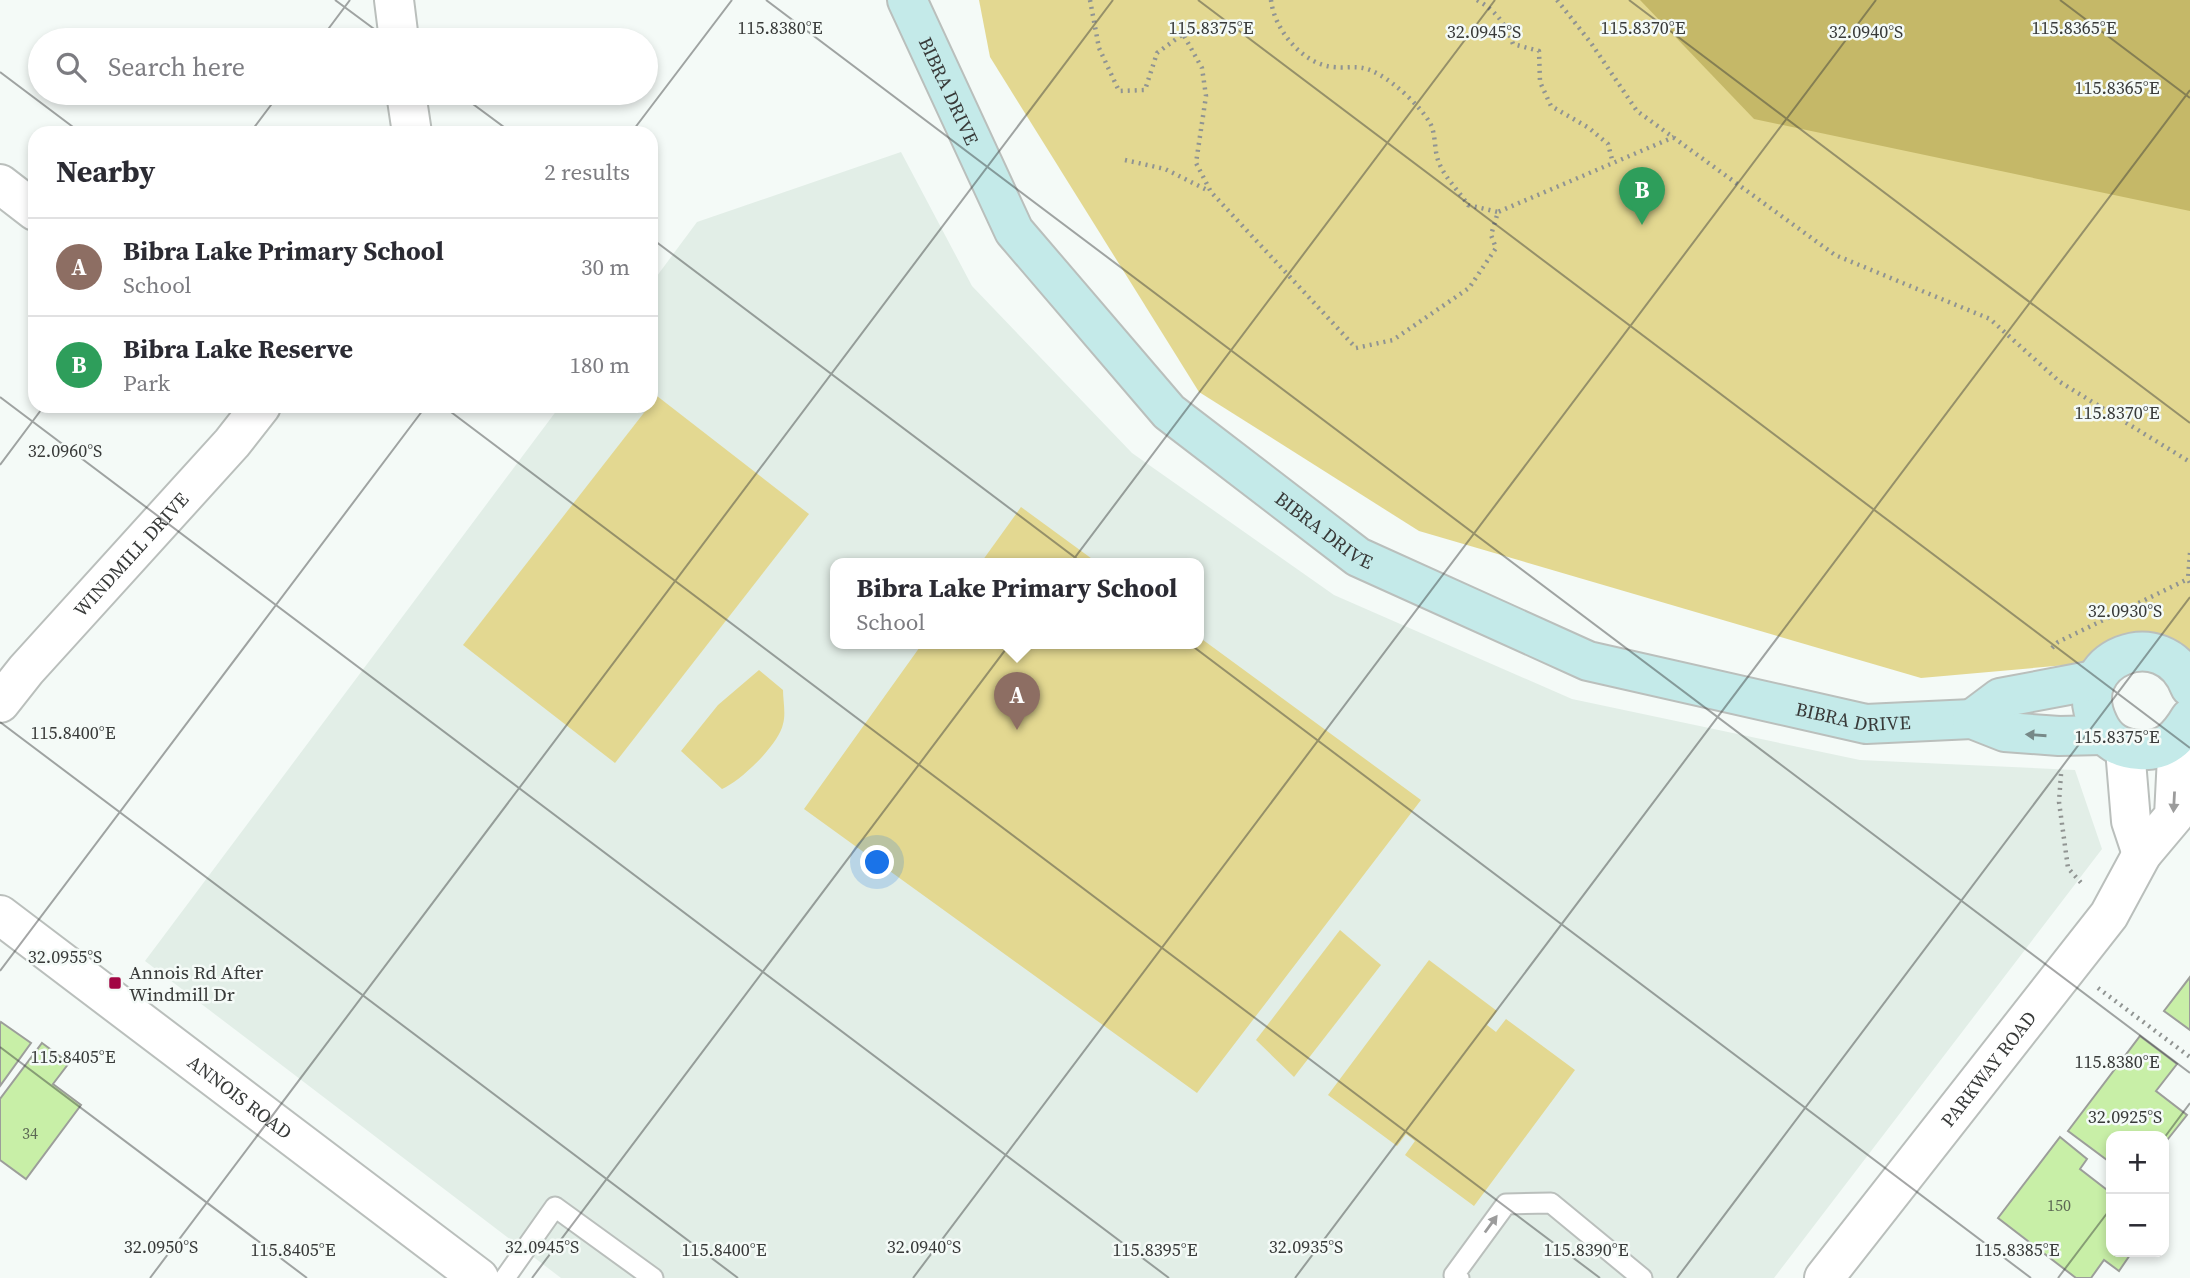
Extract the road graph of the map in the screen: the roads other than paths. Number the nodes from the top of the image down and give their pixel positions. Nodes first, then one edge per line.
1 (394, 0) edge
2 (907, 0) edge
3 (398, 28) edge
4 (408, 105) edge
5 (411, 126) edge
6 (0, 184) edge
7 (28, 206) edge
8 (256, 413) edge
9 (2188, 678) edge
10 (2095, 680) junction
11 (0, 703) edge
12 (1972, 719) junction
13 (2184, 727) edge
14 (2114, 742) junction
15 (2142, 854) junction
16 (0, 915) edge
17 (479, 1278) edge
18 (505, 1278) edge
19 (653, 1278) edge
20 (1459, 1278) edge
21 (1642, 1278) edge
22 (1824, 1278) edge

1 - 3 street
2 - 12 street, BIBRA DRIVE
4 - 5 street
6 - 7 street
8 - 11 street, WINDMILL DRIVE
9 - 10 street
10 - 12 street
10 - 14 street
14 -> 12 street, BIBRA DRIVE
13 - 14 street, BIBRA DRIVE
13 -> 15 street, PARKWAY ROAD
14 - 15 street
15 - 22 street, PARKWAY ROAD
16 - 17 street, ANNOIS ROAD
18 - 19 lane
20 -> 21 lane

